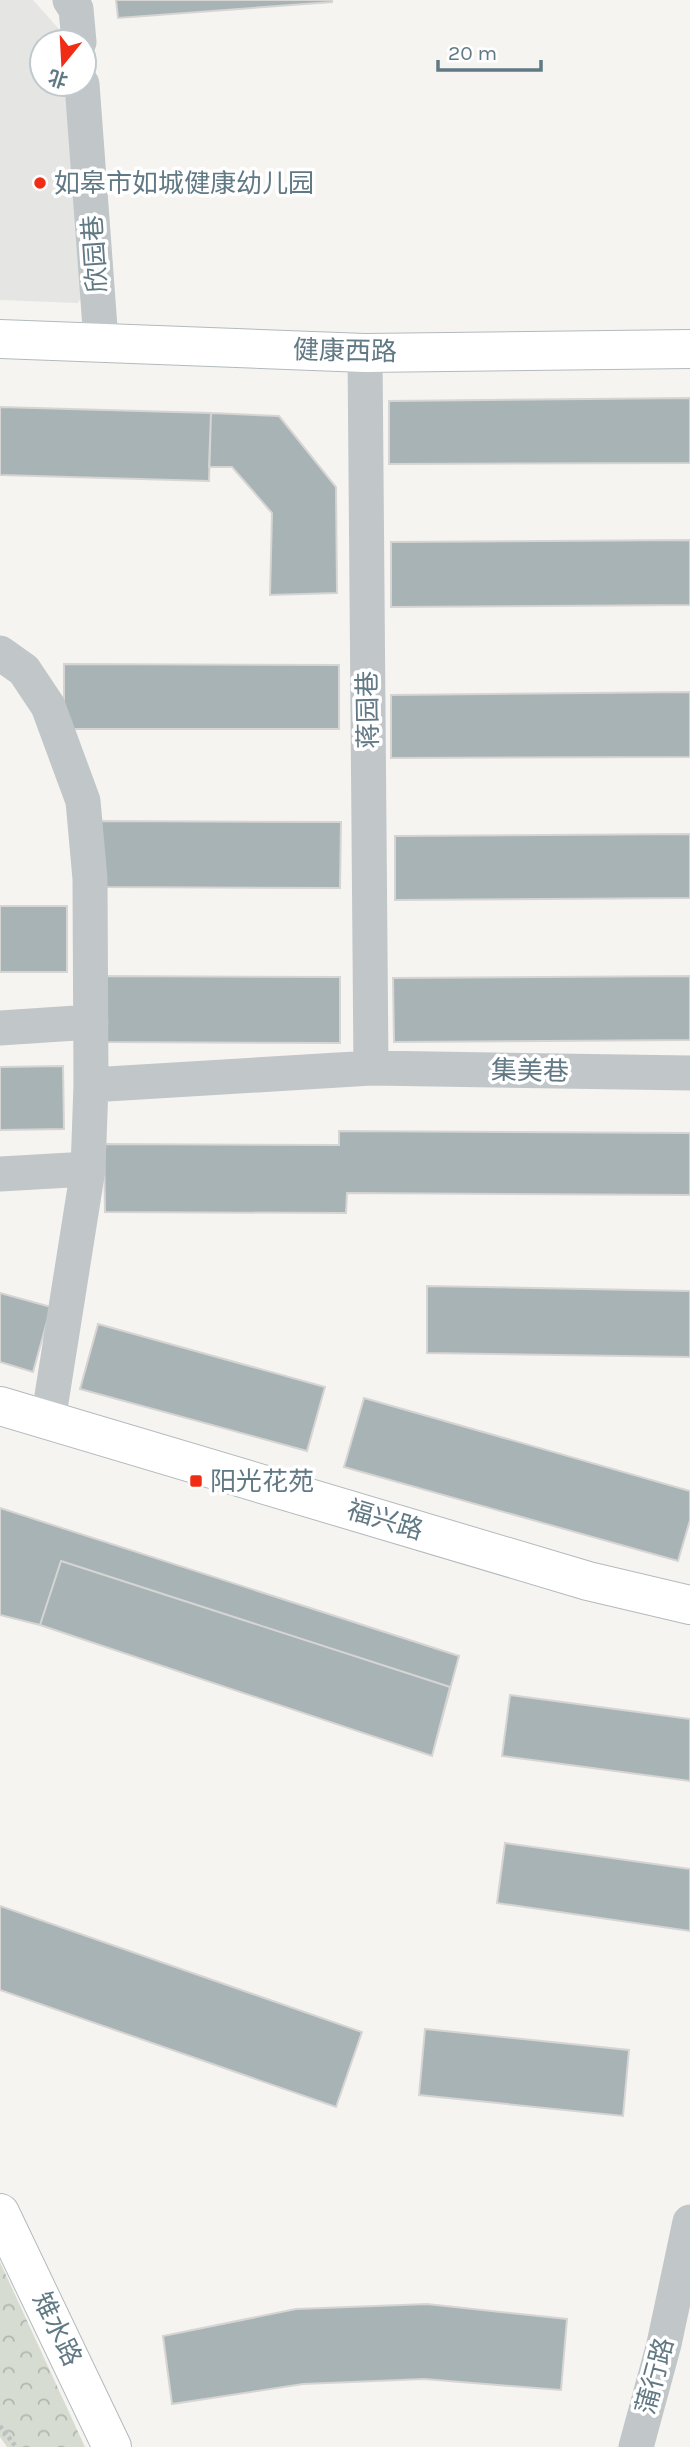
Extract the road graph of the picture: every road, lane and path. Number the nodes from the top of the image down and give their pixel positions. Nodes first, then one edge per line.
1 (70, 0) edge
2 (78, 28) edge
3 (83, 98) edge
4 (0, 339) edge
5 (101, 341) junction
6 (690, 349) edge
7 (365, 353) junction
8 (0, 653) edge
9 (90, 1023) junction
10 (0, 1028) edge
11 (371, 1068) junction
12 (690, 1073) edge
13 (91, 1085) junction
14 (88, 1169) junction
15 (0, 1174) edge
16 (0, 1406) edge
17 (48, 1421) junction
18 (690, 1605) edge
19 (0, 2213) edge
20 (690, 2222) edge
21 (0, 2426) edge
22 (16, 2447) edge
23 (112, 2447) edge
24 (636, 2447) edge

1 - 2 street
3 - 5 street, 欣园巷
4 - 5 street, 健康西路
5 - 7 street, 健康西路
6 - 7 street, 健康西路
7 - 11 street, 蒋园巷
8 - 9 street
9 - 10 street
9 - 13 street
11 - 12 street, 集美巷
11 - 13 street, 集美巷
13 - 14 street
14 - 15 street
14 - 17 street
16 - 17 street, 福兴路
17 - 18 street, 福兴路
19 - 23 street, 雉水路
20 - 24 street, 蒲行路
21 - 22 path

